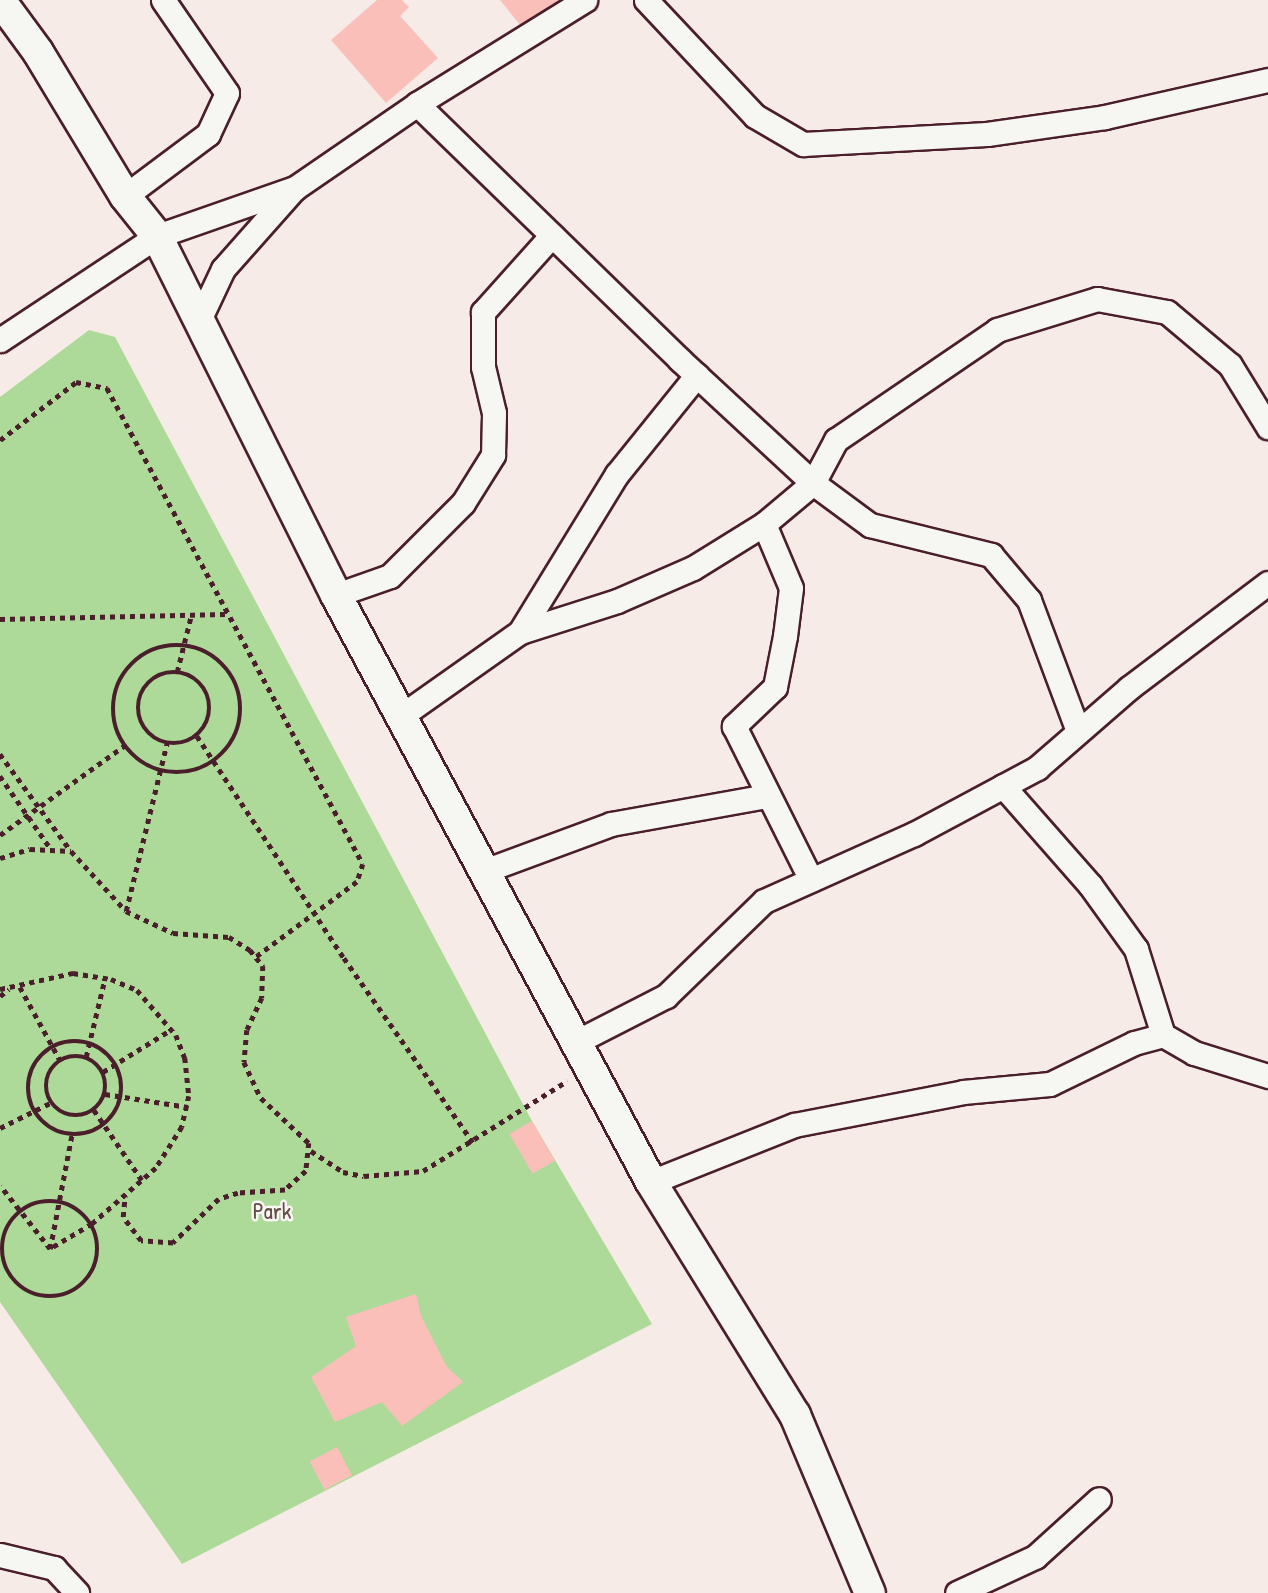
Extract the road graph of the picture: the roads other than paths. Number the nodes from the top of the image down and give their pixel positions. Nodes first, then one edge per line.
1 (0, 0) edge
2 (163, 0) edge
3 (585, 0) edge
4 (646, 0) edge
5 (1268, 80) edge
6 (417, 104) junction
7 (295, 188) junction
8 (125, 196) junction
9 (552, 235) junction
10 (157, 236) junction
11 (199, 320) junction
12 (0, 340) edge
13 (696, 374) junction
14 (1268, 427) edge
15 (813, 483) junction
16 (764, 524) junction
17 (1268, 583) edge
18 (336, 595) junction
19 (520, 632) junction
20 (401, 716) junction
21 (1078, 732) junction
22 (1003, 786) junction
23 (766, 796) junction
24 (484, 871) junction
25 (811, 880) junction
26 (1163, 1035) junction
27 (582, 1054) junction
28 (1268, 1076) edge
29 (651, 1182) junction
30 (1099, 1499) dead end
31 (0, 1555) edge
32 (77, 1593) edge
33 (870, 1593) edge
34 (957, 1593) edge

1 - 8 street
2 - 8 street
3 - 6 street
4 - 5 street
6 - 7 street
6 - 9 street
7 - 10 street
7 - 11 street
8 - 10 street
9 - 13 street
9 - 18 street
10 - 11 street
10 - 12 street
11 - 18 street
13 - 15 street
13 - 19 street
14 - 15 street
15 - 16 street
15 - 21 street
16 - 19 street
16 - 23 street
17 - 21 street
18 - 20 street
19 - 20 street
20 - 24 street
21 - 22 street
22 - 25 street
22 - 26 street
23 - 24 street
23 - 25 street
24 - 27 street
25 - 27 street
26 - 28 street
26 - 29 street
27 - 29 street
29 - 33 street
30 - 34 street
31 - 32 street

